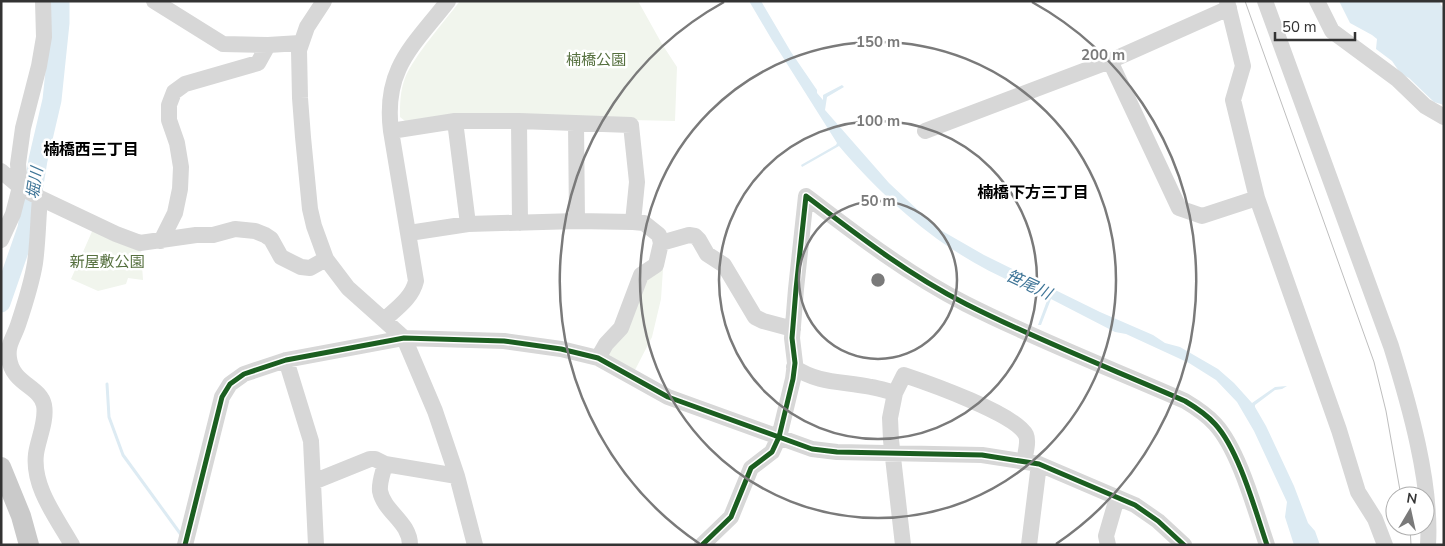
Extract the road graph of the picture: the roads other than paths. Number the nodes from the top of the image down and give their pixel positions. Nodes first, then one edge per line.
1 (43, 1) edge
2 (154, 1) edge
3 (324, 1) edge
4 (448, 1) edge
5 (1265, 1) edge
6 (1317, 1) edge
7 (1228, 5) edge
8 (300, 43) junction
9 (268, 45) junction
10 (1110, 61) junction
11 (1444, 117) edge
12 (455, 121) junction
13 (519, 121) junction
14 (576, 123) junction
15 (391, 131) junction
16 (925, 131) dead end
17 (1, 171) edge
18 (30, 193) junction
19 (1257, 198) junction
20 (577, 221) junction
21 (520, 222) junction
22 (633, 222) junction
23 (468, 224) junction
24 (409, 233) junction
25 (1, 240) edge
26 (161, 241) junction
27 (661, 243) junction
28 (326, 259) junction
29 (384, 320) junction
30 (793, 329) junction
31 (404, 338) junction
32 (598, 358) junction
33 (286, 360) junction
34 (794, 368) junction
35 (895, 393) junction
36 (779, 437) junction
37 (893, 452) junction
38 (1031, 463) junction
39 (385, 464) junction
40 (1, 467) edge
41 (456, 476) junction
42 (313, 482) junction
43 (1117, 498) junction
44 (190, 542) edge
45 (30, 545) edge
46 (72, 545) edge
47 (316, 545) edge
48 (410, 545) edge
49 (475, 545) edge
50 (702, 545) edge
51 (903, 545) edge
52 (1029, 545) edge
53 (1108, 545) edge
54 (1184, 545) edge
55 (1267, 545) edge
56 (1385, 545) edge
57 (1428, 545) edge

1 - 18 street
2 - 9 street
3 - 8 street
4 - 15 street
5 - 57 street
6 - 11 street
7 - 10 street
7 - 19 street
8 - 9 street
8 - 28 street
9 - 26 street
10 - 16 street
10 - 19 street
12 - 13 street
12 - 15 street
12 - 23 street
13 - 14 street
13 - 21 street
14 - 20 street
14 - 22 street
15 - 24 street
17 - 18 street
18 - 25 street
18 - 26 street
18 - 46 street
19 - 56 street
20 - 21 street
20 - 22 street
21 - 23 street
22 - 27 street
23 - 24 street
24 - 29 street
26 - 28 street
27 - 30 street
27 - 32 street
28 - 29 street
29 - 31 street
30 - 34 street
30 - 55 street
31 - 32 street
31 - 33 street
31 - 41 street
32 - 36 street
33 - 42 street
33 - 44 street
34 - 35 street
34 - 36 street
35 - 37 street
35 - 38 street
36 - 37 street
36 - 50 street
37 - 38 street
37 - 51 street
38 - 43 street
38 - 52 street
39 - 41 street
39 - 42 street
39 - 48 street
40 - 45 main road
41 - 49 street
42 - 47 street
43 - 53 street
43 - 54 street

